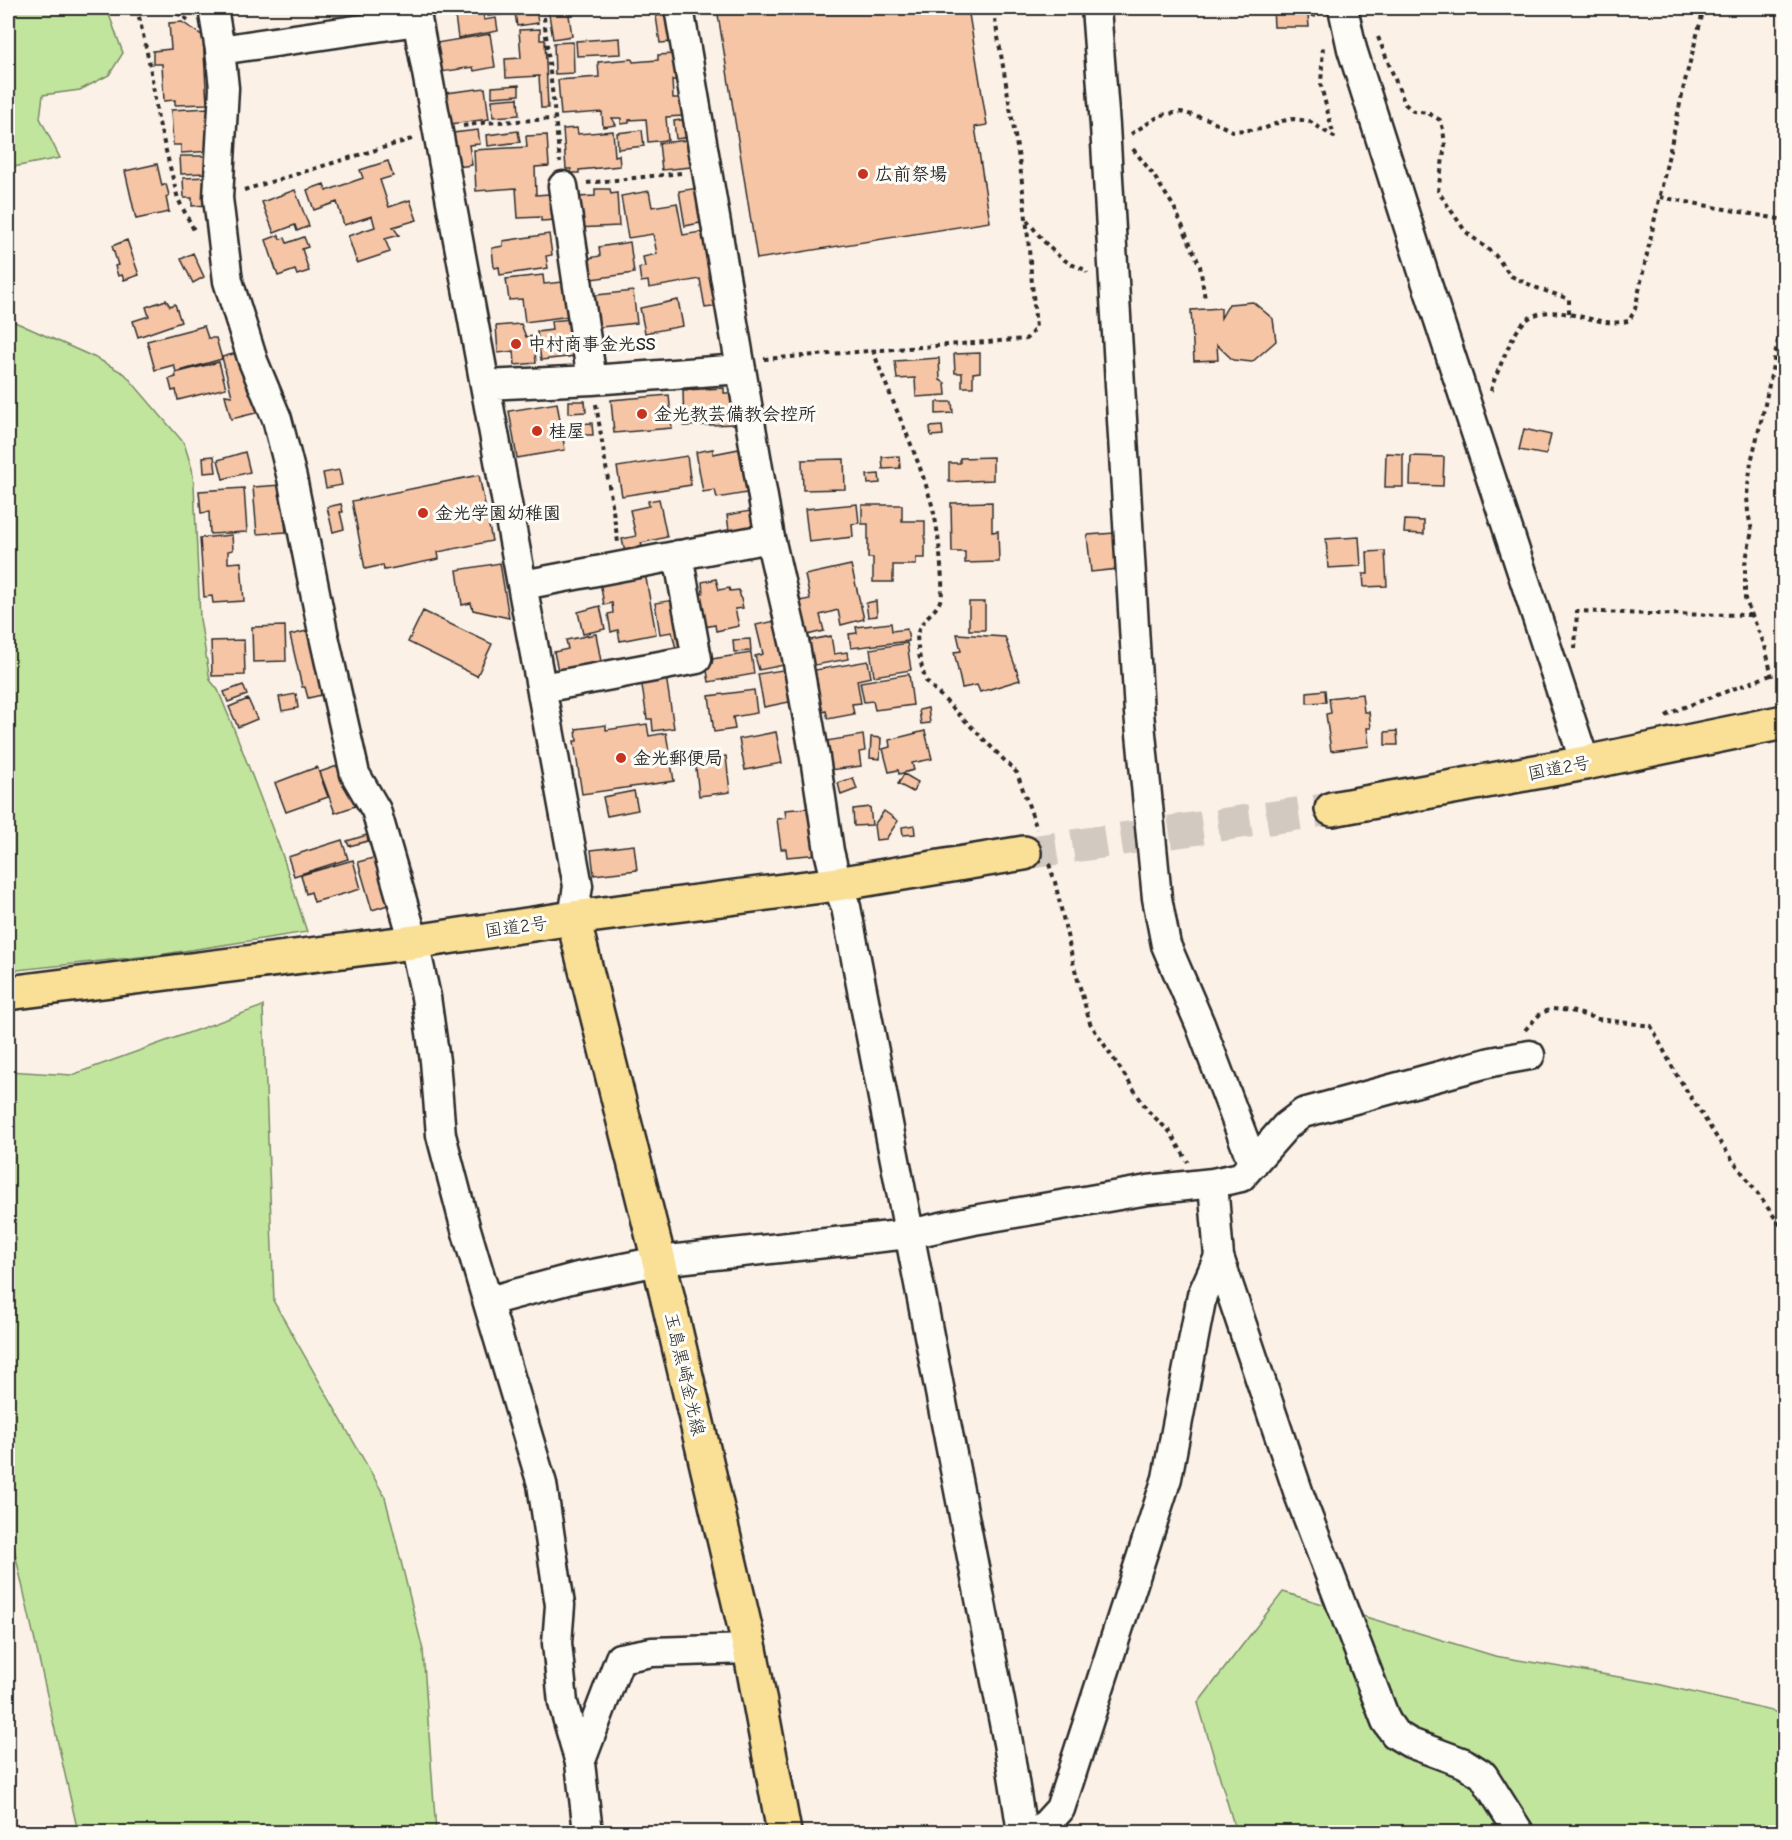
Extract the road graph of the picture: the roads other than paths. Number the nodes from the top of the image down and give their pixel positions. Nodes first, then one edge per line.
1 (213, 8) edge
2 (679, 8) edge
3 (1096, 8) edge
4 (1343, 8) edge
5 (416, 14) edge
6 (220, 50) junction
7 (562, 186) road end
8 (740, 365) junction
9 (592, 380) junction
10 (486, 385) junction
11 (770, 538) junction
12 (678, 555) junction
13 (523, 585) junction
14 (542, 688) junction
15 (1785, 722) edge
16 (1585, 763) junction
17 (1332, 809) tunnel mouth
18 (1036, 847) tunnel mouth
19 (837, 884) junction
20 (573, 918) junction
21 (414, 942) junction
22 (8, 993) edge
23 (1527, 1043) road end
24 (1253, 1164) junction
25 (1205, 1184) junction
26 (909, 1234) junction
27 (1219, 1257) junction
28 (659, 1261) junction
29 (489, 1301) junction
30 (750, 1649) junction
31 (580, 1763) junction
32 (588, 1833) edge
33 (784, 1833) edge
34 (1022, 1833) edge
35 (1039, 1833) edge
36 (1519, 1833) edge

1 - 6 street
2 - 8 street
3 - 24 street
4 - 16 street
5 - 6 street
5 - 10 street
6 - 21 street
7 - 9 street
8 - 9 street
8 - 11 street
9 - 10 street
10 - 13 street
11 - 12 street
11 - 19 street
12 - 13 street
12 - 14 street
13 - 14 street
14 - 20 street
15 - 16 main road, 国道2号
16 - 17 main road, 国道2号
18 - 19 main road, 国道2号
19 - 20 main road, 国道2号
19 - 26 street
20 - 21 main road, 国道2号
20 - 28 main road, 玉島黒崎金光線
21 - 22 main road, 国道2号
21 - 29 street
23 - 24 street
24 - 25 street
25 - 26 street
25 - 27 street
26 - 28 street
26 - 34 street
27 - 35 street
27 - 36 street
28 - 29 street
28 - 30 main road, 玉島黒崎金光線
29 - 31 street
30 - 31 street
30 - 33 main road, 玉島黒崎金光線
31 - 32 street

